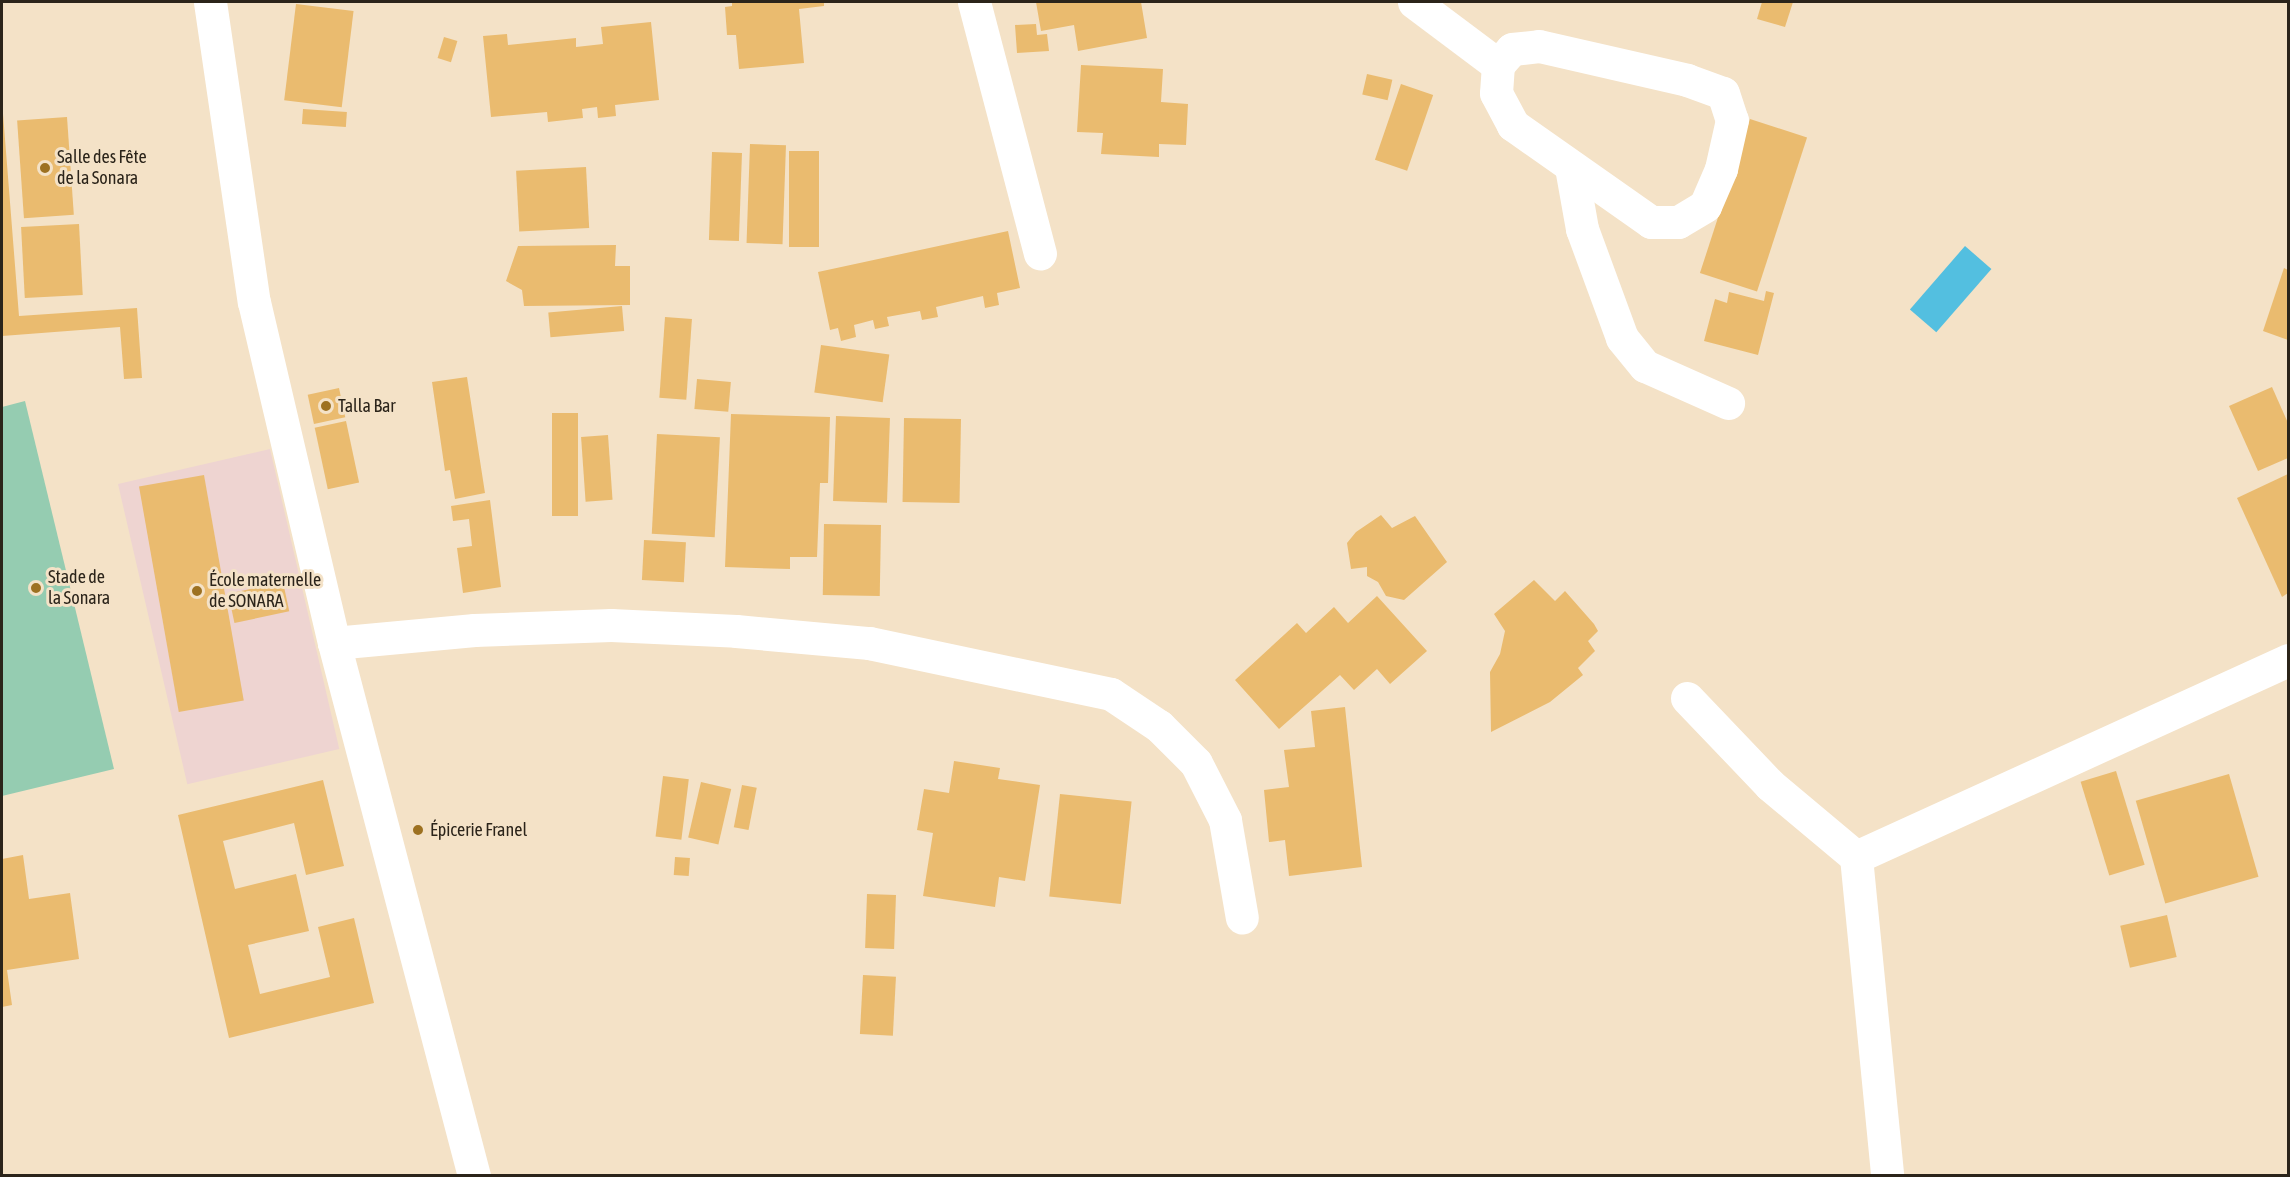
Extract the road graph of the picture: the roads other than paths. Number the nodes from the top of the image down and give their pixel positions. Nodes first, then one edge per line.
1 (210, 2) edge
2 (974, 2) edge
3 (1414, 2) edge
4 (1498, 65) junction
5 (1571, 167) junction
6 (1040, 254) dead end
7 (1728, 404) dead end
8 (334, 643) junction
9 (2289, 660) edge
10 (1687, 698) dead end
11 (1856, 857) junction
12 (1242, 918) dead end
13 (474, 1176) edge
14 (1887, 1176) edge

1 - 8 street
2 - 6 street
3 - 4 street
4 - 5 street
4 - 5 street
5 - 7 street
8 - 12 street
8 - 13 street
9 - 11 street
10 - 11 street
11 - 14 street

